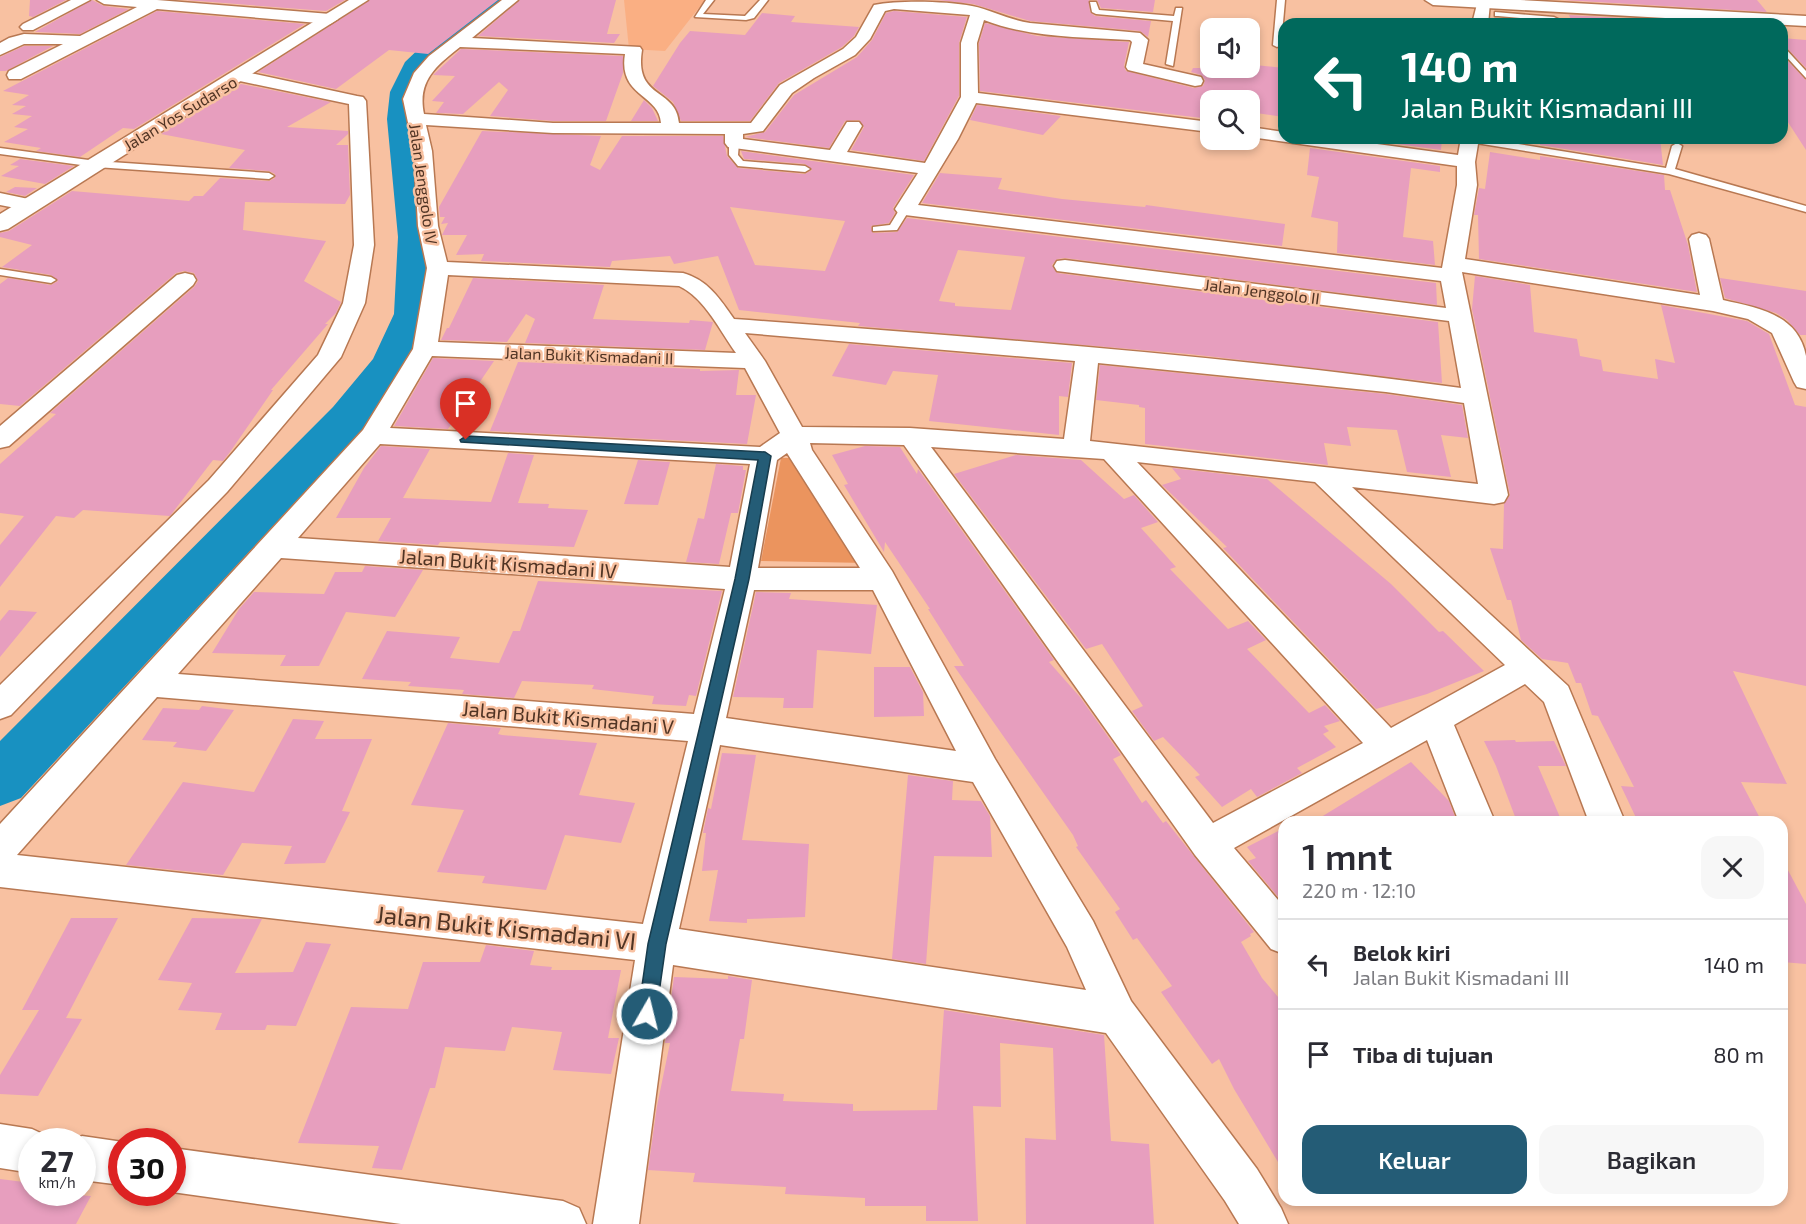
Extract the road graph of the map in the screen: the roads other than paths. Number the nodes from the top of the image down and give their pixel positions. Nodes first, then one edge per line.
1 (84, 0) edge
2 (104, 0) edge
3 (360, 0) edge
4 (511, 0) edge
5 (710, 0) edge
6 (764, 0) edge
7 (1281, 0) edge
8 (1433, 0) edge
9 (1578, 0) edge
10 (1483, 3) junction
11 (1093, 4) dead end
12 (1179, 4) edge
13 (153, 5) junction
14 (974, 8) edge
15 (1806, 12) edge
16 (1511, 14) edge
17 (1553, 16) edge
18 (1279, 18) edge
19 (1481, 18) edge
20 (1636, 18) edge
21 (330, 19) junction
22 (1177, 20) junction
23 (1788, 21) edge
24 (1806, 21) edge
25 (28, 27) dead end
26 (1278, 34) edge
27 (84, 40) junction
28 (455, 42) junction
29 (1277, 45) dead end
30 (0, 50) edge
31 (1788, 54) edge
32 (1170, 64) dead end
33 (1134, 67) junction
34 (15, 75) dead end
35 (241, 76) junction
36 (1806, 76) edge
37 (1195, 81) dead end
38 (1128, 84) dead end
39 (970, 97) junction
40 (415, 119) junction
41 (1200, 125) edge
42 (853, 126) dead end
43 (670, 128) junction
44 (1260, 133) edge
45 (1278, 136) edge
46 (734, 137) junction
47 (1337, 144) edge
48 (1469, 144) edge
49 (1506, 144) edge
50 (1677, 146) dead end
51 (0, 151) edge
52 (836, 158) junction
53 (1466, 162) junction
54 (96, 164) junction
55 (805, 169) dead end
56 (931, 169) junction
57 (1670, 171) junction
58 (269, 176) dead end
59 (0, 199) edge
60 (31, 205) junction
61 (905, 209) junction
62 (1806, 209) edge
63 (0, 224) edge
64 (877, 229) dead end
65 (1699, 239) dead end
66 (1065, 266) dead end
67 (438, 268) junction
68 (1452, 270) junction
69 (0, 272) edge
70 (51, 280) dead end
71 (185, 280) dead end
72 (1713, 304) junction
73 (1459, 316) junction
74 (727, 325) junction
75 (425, 349) junction
76 (1087, 356) junction
77 (753, 362) junction
78 (1806, 382) edge
79 (1474, 397) junction
80 (373, 435) junction
81 (794, 435) junction
82 (910, 436) junction
83 (0, 440) edge
84 (1076, 448) junction
85 (1113, 453) junction
86 (765, 456) junction
87 (1323, 475) junction
88 (274, 548) junction
89 (742, 579) junction
90 (882, 579) junction
91 (1528, 668) junction
92 (150, 684) junction
93 (0, 706) edge
94 (1435, 719) junction
95 (707, 729) junction
96 (1387, 746) junction
97 (983, 770) junction
98 (1475, 816) edge
99 (1605, 816) edge
100 (1208, 844) junction
101 (0, 849) edge
102 (0, 870) edge
103 (1278, 929) edge
104 (657, 944) junction
105 (1117, 1014) junction
106 (0, 1146) edge
107 (18, 1148) edge
108 (186, 1172) edge
109 (563, 1224) edge
110 (616, 1224) edge
111 (1265, 1224) edge

1 - 25 street
2 - 13 street
3 - 21 main road, Jalan Yos Sudarso
4 - 28 street, Jalan Jenggolo IV
5 - 6 lane
7 - 18 lane
8 - 10 main road
9 - 15 main road
10 - 16 main road
10 - 19 street
11 - 22 lane
12 - 22 lane
13 - 21 street
13 - 27 street
14 - 33 street
14 - 39 street
14 - 46 street
16 - 17 main road
17 - 20 main road
21 - 35 main road, Jalan Yos Sudarso
22 - 32 lane
23 - 24 main road
26 - 29 lane
27 - 30 street
27 - 34 street
28 - 40 street, Jalan Jenggolo IV
28 - 43 street
31 - 36 lane
33 - 37 street
33 - 38 street
35 - 54 main road, Jalan Yos Sudarso
35 - 93 street
39 - 41 street
39 - 56 street
40 - 43 street
40 - 67 street, Jalan Jenggolo IV
42 - 52 street
43 - 46 street
44 - 45 street
46 - 52 street
46 - 55 lane
47 - 53 street
48 - 53 street
49 - 57 lane
50 - 57 lane
51 - 54 lane
52 - 56 street
53 - 68 street
54 - 58 lane
54 - 60 main road, Jalan Yos Sudarso
56 - 61 street
57 - 62 lane
59 - 60 street
60 - 63 main road, Jalan Yos Sudarso
61 - 64 lane
61 - 68 street
65 - 72 street
66 - 73 street, Jalan Jenggolo II
67 - 74 street
67 - 75 street
68 - 72 street
68 - 73 street
69 - 70 lane
71 - 83 street
72 - 78 street
73 - 79 street
74 - 76 street
74 - 77 street
75 - 77 street, Jalan Bukit Kismadani II
75 - 80 street
76 - 79 street
76 - 84 street
77 - 81 street
79 - 87 street
80 - 86 street
80 - 88 street
81 - 82 street
81 - 86 street
81 - 90 street
82 - 84 street
82 - 100 street
84 - 85 street
85 - 87 street
85 - 96 street
86 - 89 street
87 - 91 street
88 - 89 street, Jalan Bukit Kismadani IV
88 - 92 street
89 - 90 street, Jalan Bukit Kismadani IV
89 - 95 street
90 - 97 street
91 - 94 street
91 - 99 street
92 - 95 street, Jalan Bukit Kismadani V
92 - 101 street
94 - 96 street
94 - 98 street
95 - 97 street, Jalan Bukit Kismadani V
95 - 104 street
96 - 100 street
97 - 105 street
100 - 103 street
102 - 104 street, Jalan Bukit Kismadani VI
104 - 105 street, Jalan Bukit Kismadani VI
104 - 110 street
105 - 111 street
106 - 107 street
108 - 109 street

